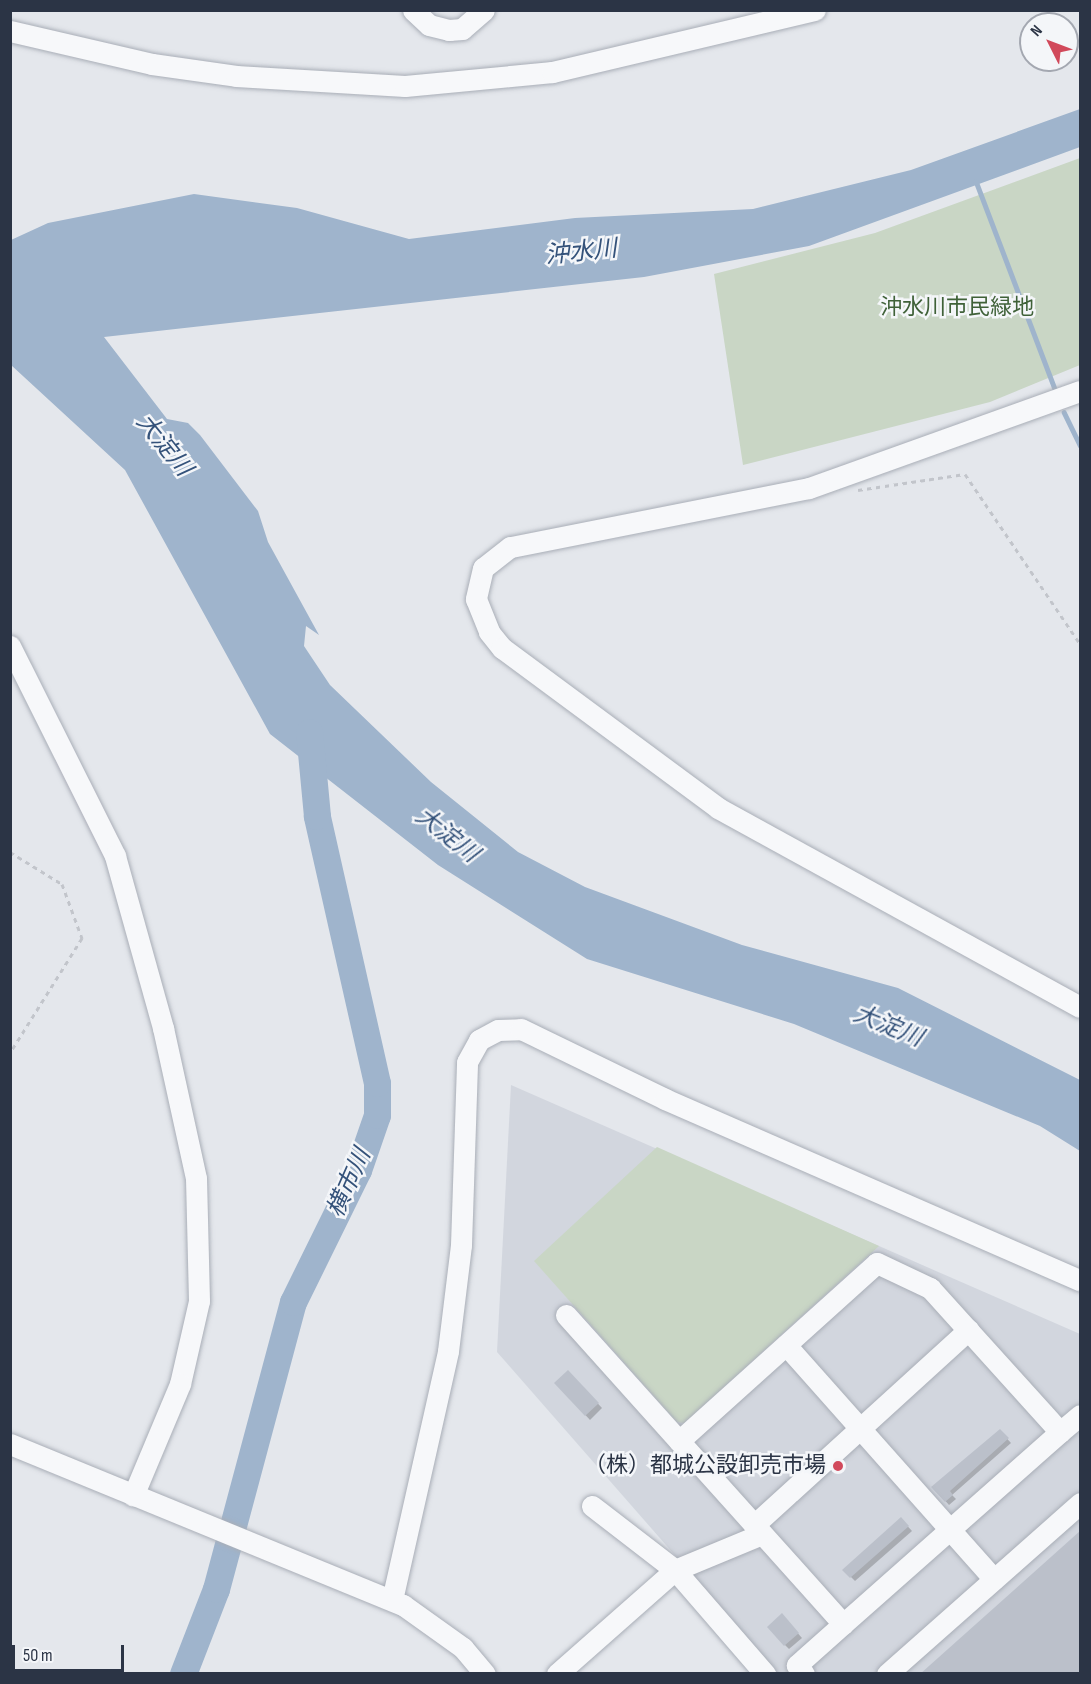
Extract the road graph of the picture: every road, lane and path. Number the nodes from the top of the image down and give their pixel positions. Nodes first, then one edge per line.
1 (413, 10) edge
2 (484, 10) edge
3 (815, 10) edge
4 (10, 31) edge
5 (1080, 391) edge
6 (852, 491) dead end
7 (1080, 644) edge
8 (10, 646) edge
9 (10, 852) edge
10 (1080, 1007) edge
11 (10, 1053) edge
12 (1080, 1280) edge
13 (567, 1315) dead end
14 (968, 1330) junction
15 (786, 1345) junction
16 (1080, 1415) edge
17 (860, 1428) junction
18 (1060, 1432) junction
19 (680, 1441) junction
20 (10, 1444) edge
21 (139, 1498) junction
22 (1080, 1503) edge
23 (592, 1506) dead end
24 (758, 1529) junction
25 (950, 1529) junction
26 (675, 1570) junction
27 (994, 1579) junction
28 (392, 1600) junction
29 (843, 1624) junction
30 (485, 1674) edge
31 (557, 1674) edge
32 (765, 1674) edge
33 (804, 1674) edge
34 (887, 1674) edge

1 - 2 street
3 - 4 street
5 - 10 street
6 - 7 path
8 - 21 street
9 - 11 path
12 - 28 street
13 - 19 street
14 - 15 street
14 - 17 street
14 - 18 street
15 - 17 street
15 - 19 street
16 - 18 street
17 - 24 street
17 - 25 street
18 - 25 street
19 - 24 street
20 - 21 street
21 - 28 street
22 - 27 street
23 - 26 street
24 - 26 street
24 - 29 street
25 - 27 street
25 - 29 street
26 - 31 street
26 - 32 street
27 - 34 street
28 - 30 street
29 - 33 street

